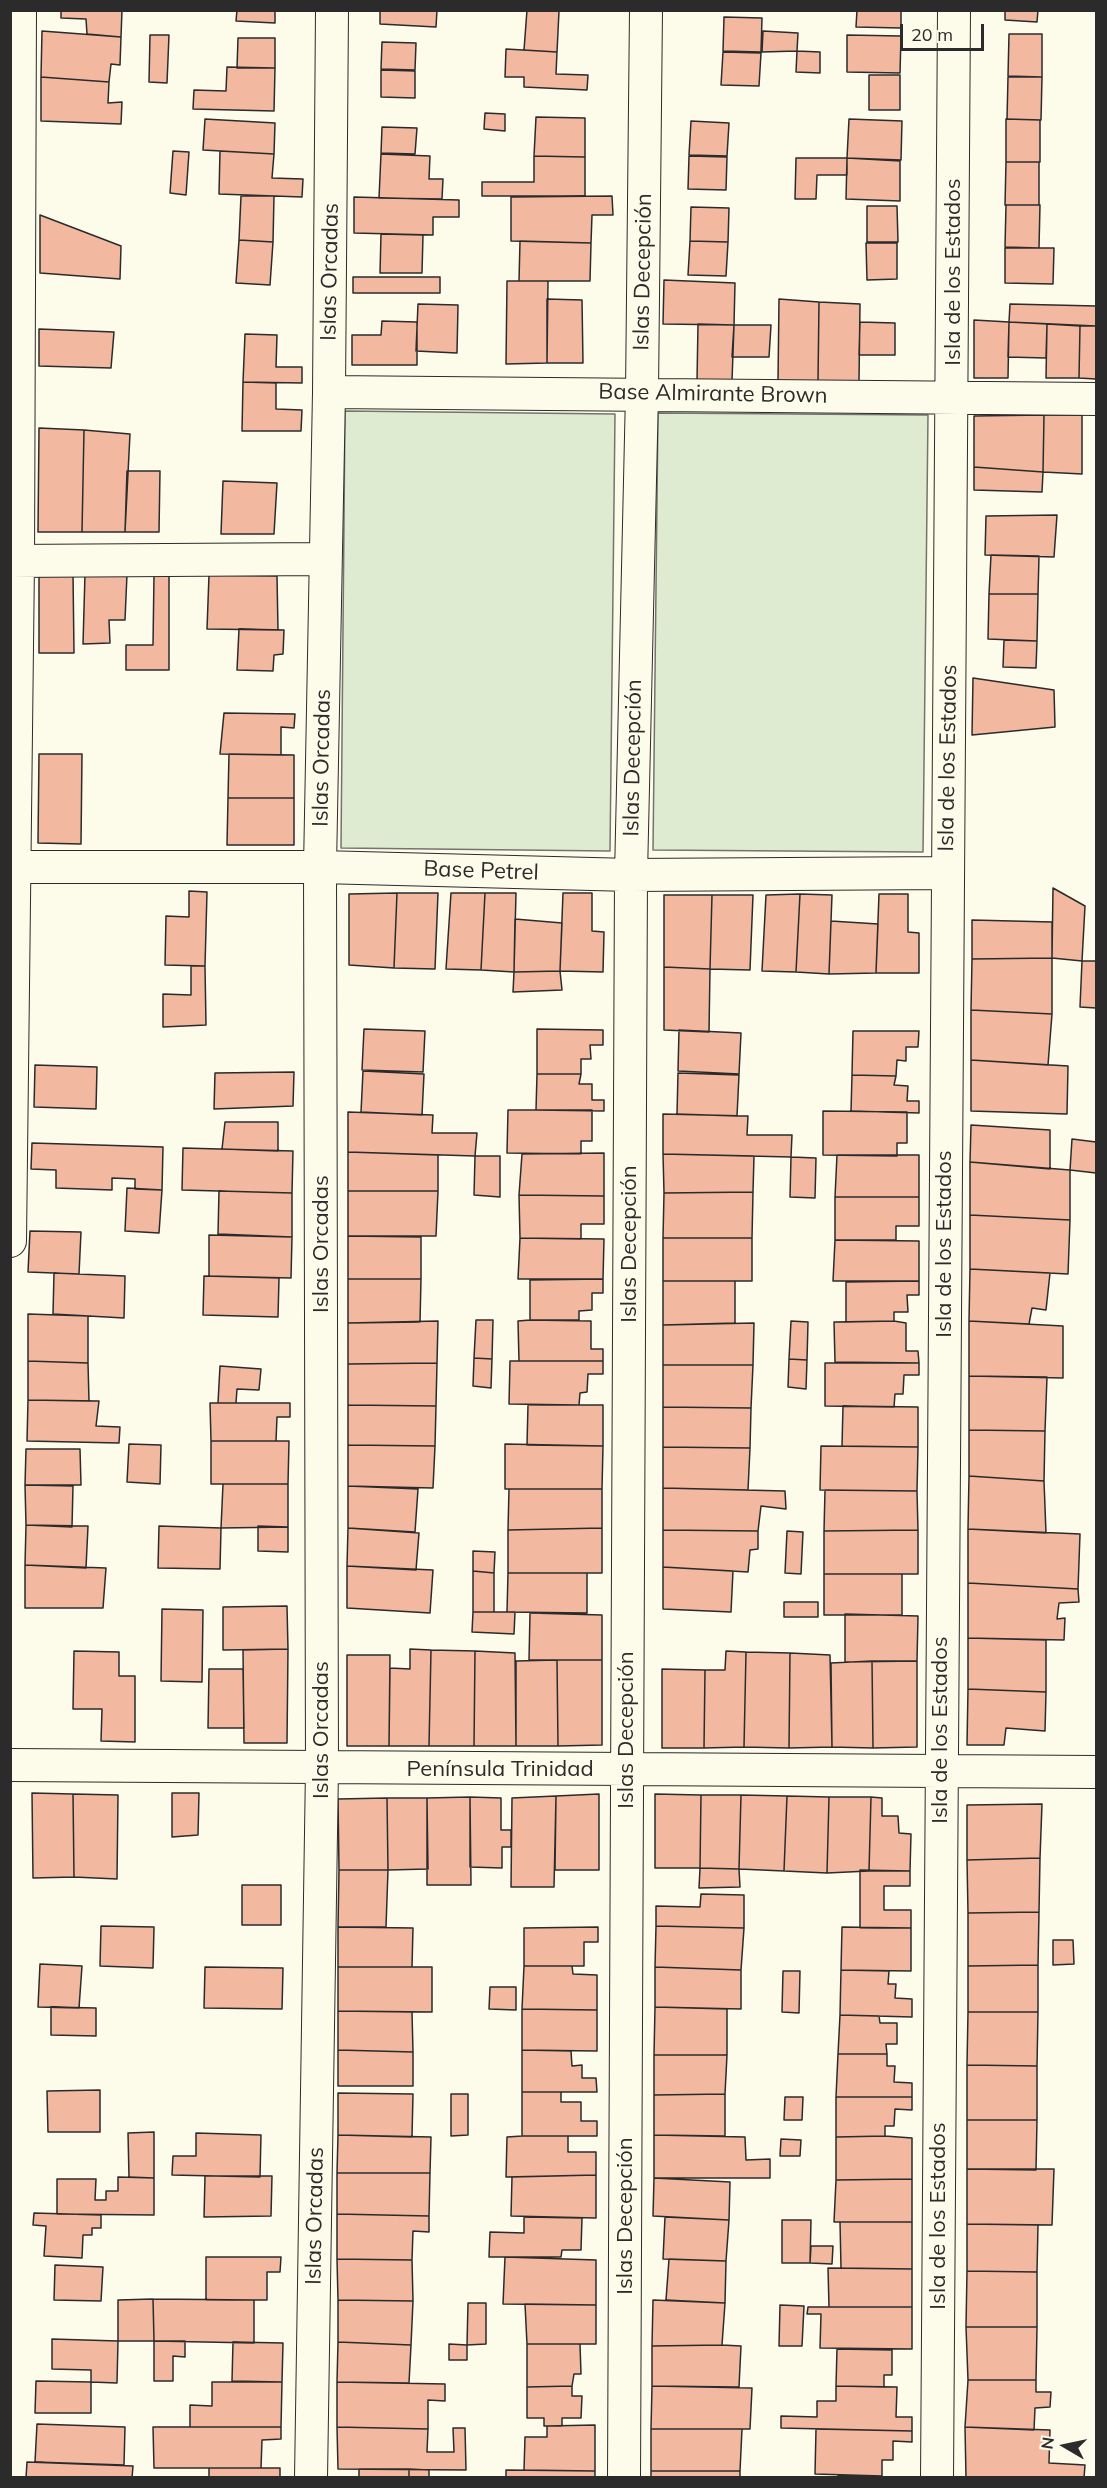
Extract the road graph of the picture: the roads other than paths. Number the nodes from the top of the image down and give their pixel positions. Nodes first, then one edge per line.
1 (20, 10) edge
2 (332, 10) edge
3 (646, 10) edge
4 (954, 10) edge
5 (329, 392) junction
6 (642, 393) junction
7 (952, 398) junction
8 (1096, 399) edge
9 (324, 559) junction
10 (14, 561) edge
11 (15, 867) junction
12 (320, 867) junction
13 (947, 873) junction
14 (631, 875) junction
15 (12, 1058) edge
16 (10, 1241) edge
17 (10, 1765) edge
18 (322, 1768) junction
19 (626, 1769) junction
20 (1096, 1772) edge
21 (940, 1773) junction
22 (311, 2478) edge
23 (624, 2478) edge
24 (936, 2478) edge

1 - 10 street
2 - 5 street, Islas Orcadas
3 - 6 street, Islas Decepción
4 - 7 street, Isla de los Estados
5 - 6 street, Base Almirante Brown
5 - 9 street, Islas Orcadas
6 - 7 street, Base Almirante Brown
6 - 14 street, Islas Decepción
7 - 8 street, Base Almirante Brown
7 - 13 street, Isla de los Estados
9 - 10 street
9 - 12 street, Islas Orcadas
10 - 11 street
11 - 12 street, Base Petrel
11 - 15 street
12 - 14 street, Base Petrel
12 - 18 street, Islas Orcadas
13 - 14 street, Base Petrel
13 - 21 street, Isla de los Estados
14 - 19 street, Islas Decepción
15 - 16 street
17 - 18 street, Península Trinidad
18 - 19 street, Península Trinidad
18 - 22 street, Islas Orcadas
19 - 21 street, Península Trinidad
19 - 23 street, Islas Decepción
20 - 21 street, Península Trinidad
21 - 24 street, Isla de los Estados

